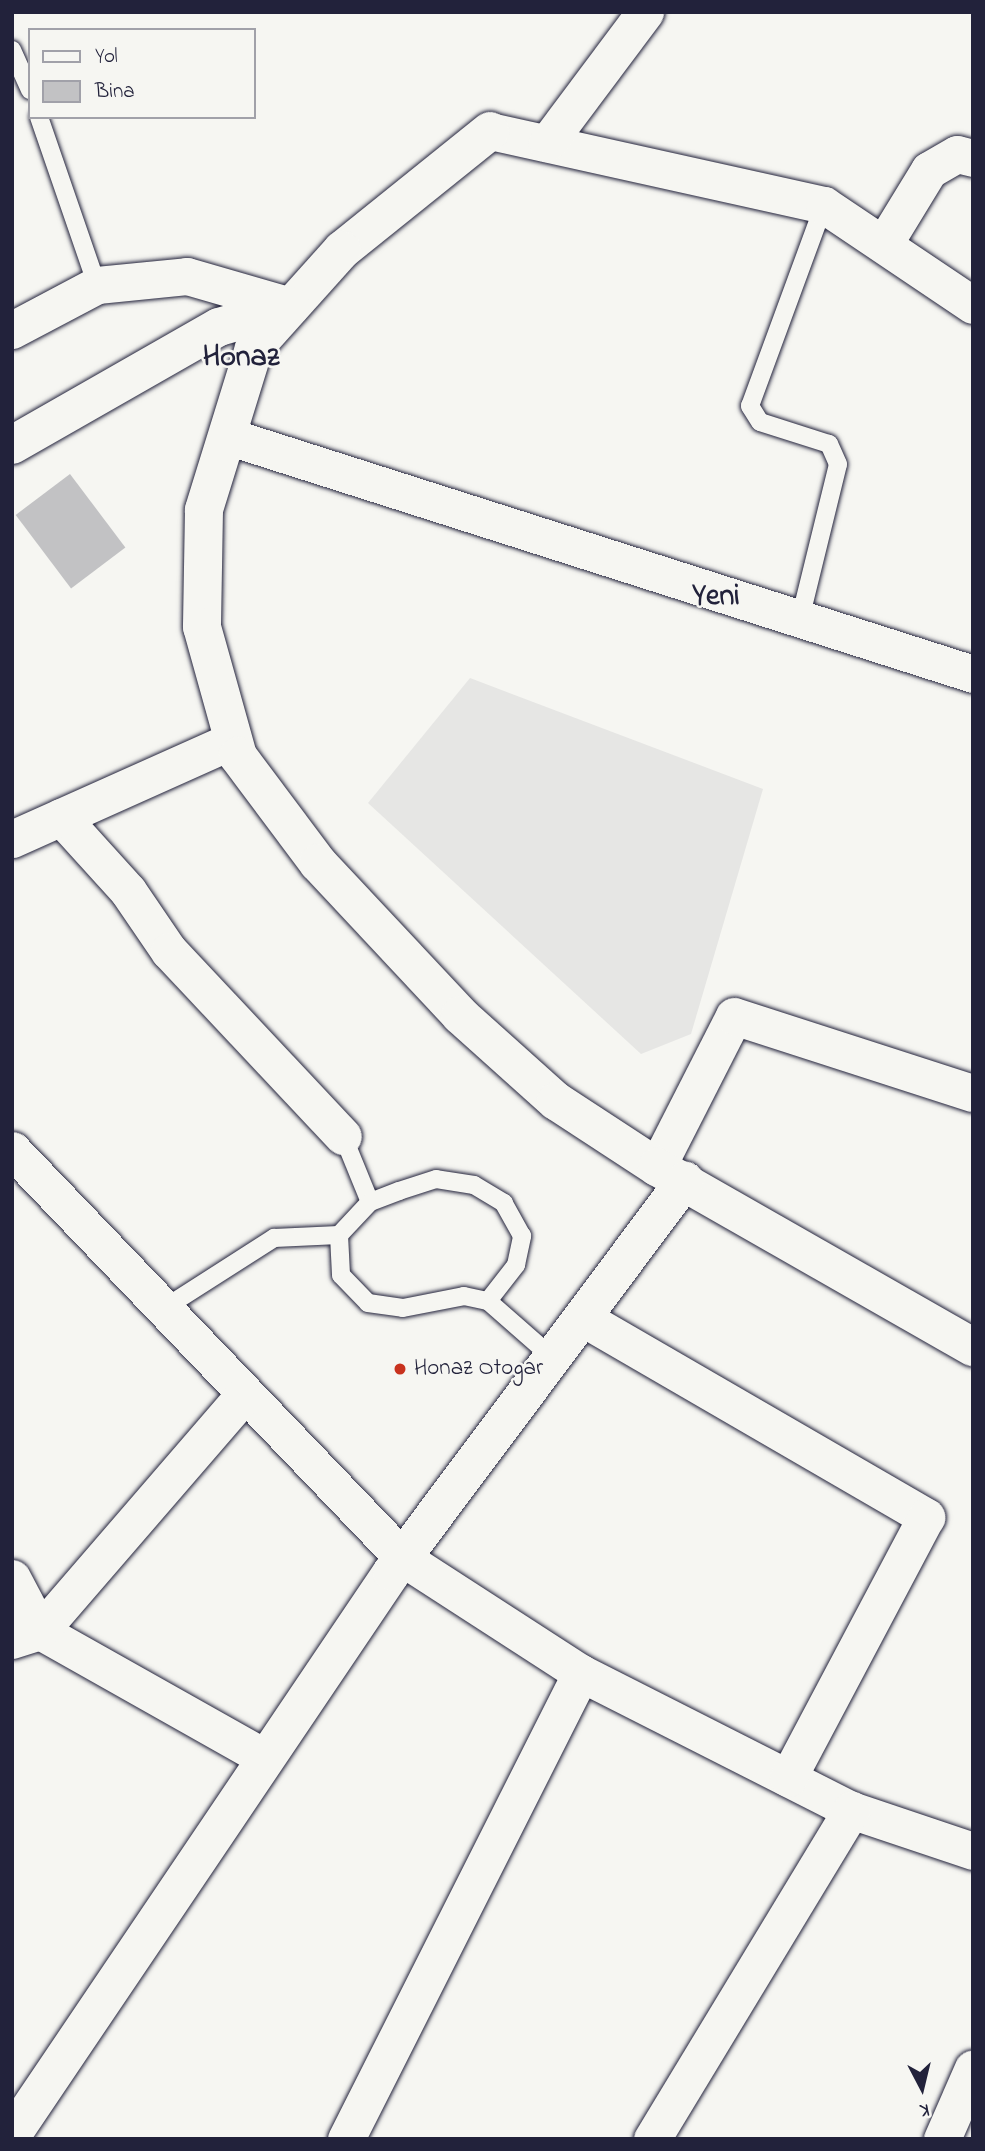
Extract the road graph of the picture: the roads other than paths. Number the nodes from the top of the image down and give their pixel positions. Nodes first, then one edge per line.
1 (645, 12) edge
2 (12, 50) edge
3 (28, 86) edge
4 (40, 119) edge
5 (489, 131) joint
6 (547, 143) junction
7 (973, 158) edge
8 (824, 205) junction
9 (885, 242) junction
10 (97, 285) junction
11 (973, 305) edge
12 (291, 306) junction
13 (12, 330) edge
14 (227, 436) junction
15 (12, 445) edge
16 (801, 615) junction
17 (973, 674) edge
18 (233, 740) junction
19 (61, 817) junction
20 (12, 839) edge
21 (973, 1093) edge
22 (343, 1136) joint
23 (15, 1159) edge
24 (671, 1174) junction
25 (370, 1202) junction
26 (339, 1235) junction
27 (488, 1301) junction
28 (163, 1309) junction
29 (583, 1318) junction
30 (973, 1347) edge
31 (553, 1358) junction
32 (244, 1395) junction
33 (403, 1558) junction
34 (12, 1578) edge
35 (26, 1635) edge
36 (581, 1673) junction
37 (264, 1758) junction
38 (788, 1778) junction
39 (851, 1810) junction
40 (973, 1851) edge
41 (973, 2068) edge
42 (12, 2135) edge
43 (346, 2139) edge
44 (652, 2139) edge
45 (942, 2139) edge

1 - 6 street
2 - 3 lane
4 - 10 lane
5 - 6 street
5 - 12 street
6 - 8 street
7 - 9 street
8 - 9 street
8 - 16 lane
9 - 11 street
10 - 12 street
10 - 13 street
12 - 14 street
12 - 15 street
14 - 16 street
14 - 18 street
16 - 17 street
18 - 19 street
18 - 24 street
19 - 20 street
19 - 22 street
21 - 24 street
22 - 25 lane
23 - 28 street
24 - 29 street
24 - 30 street
25 - 26 lane
25 - 27 lane
26 - 27 lane
26 - 28 lane
27 - 31 lane
28 - 32 street
29 - 31 street
29 - 38 street
31 - 33 street
32 - 33 street
32 - 35 street
33 - 36 street
33 - 37 street
34 - 35 street
35 - 37 street
36 - 38 street
36 - 43 street
37 - 42 street
38 - 39 street
39 - 40 street
39 - 44 street
41 - 45 street

